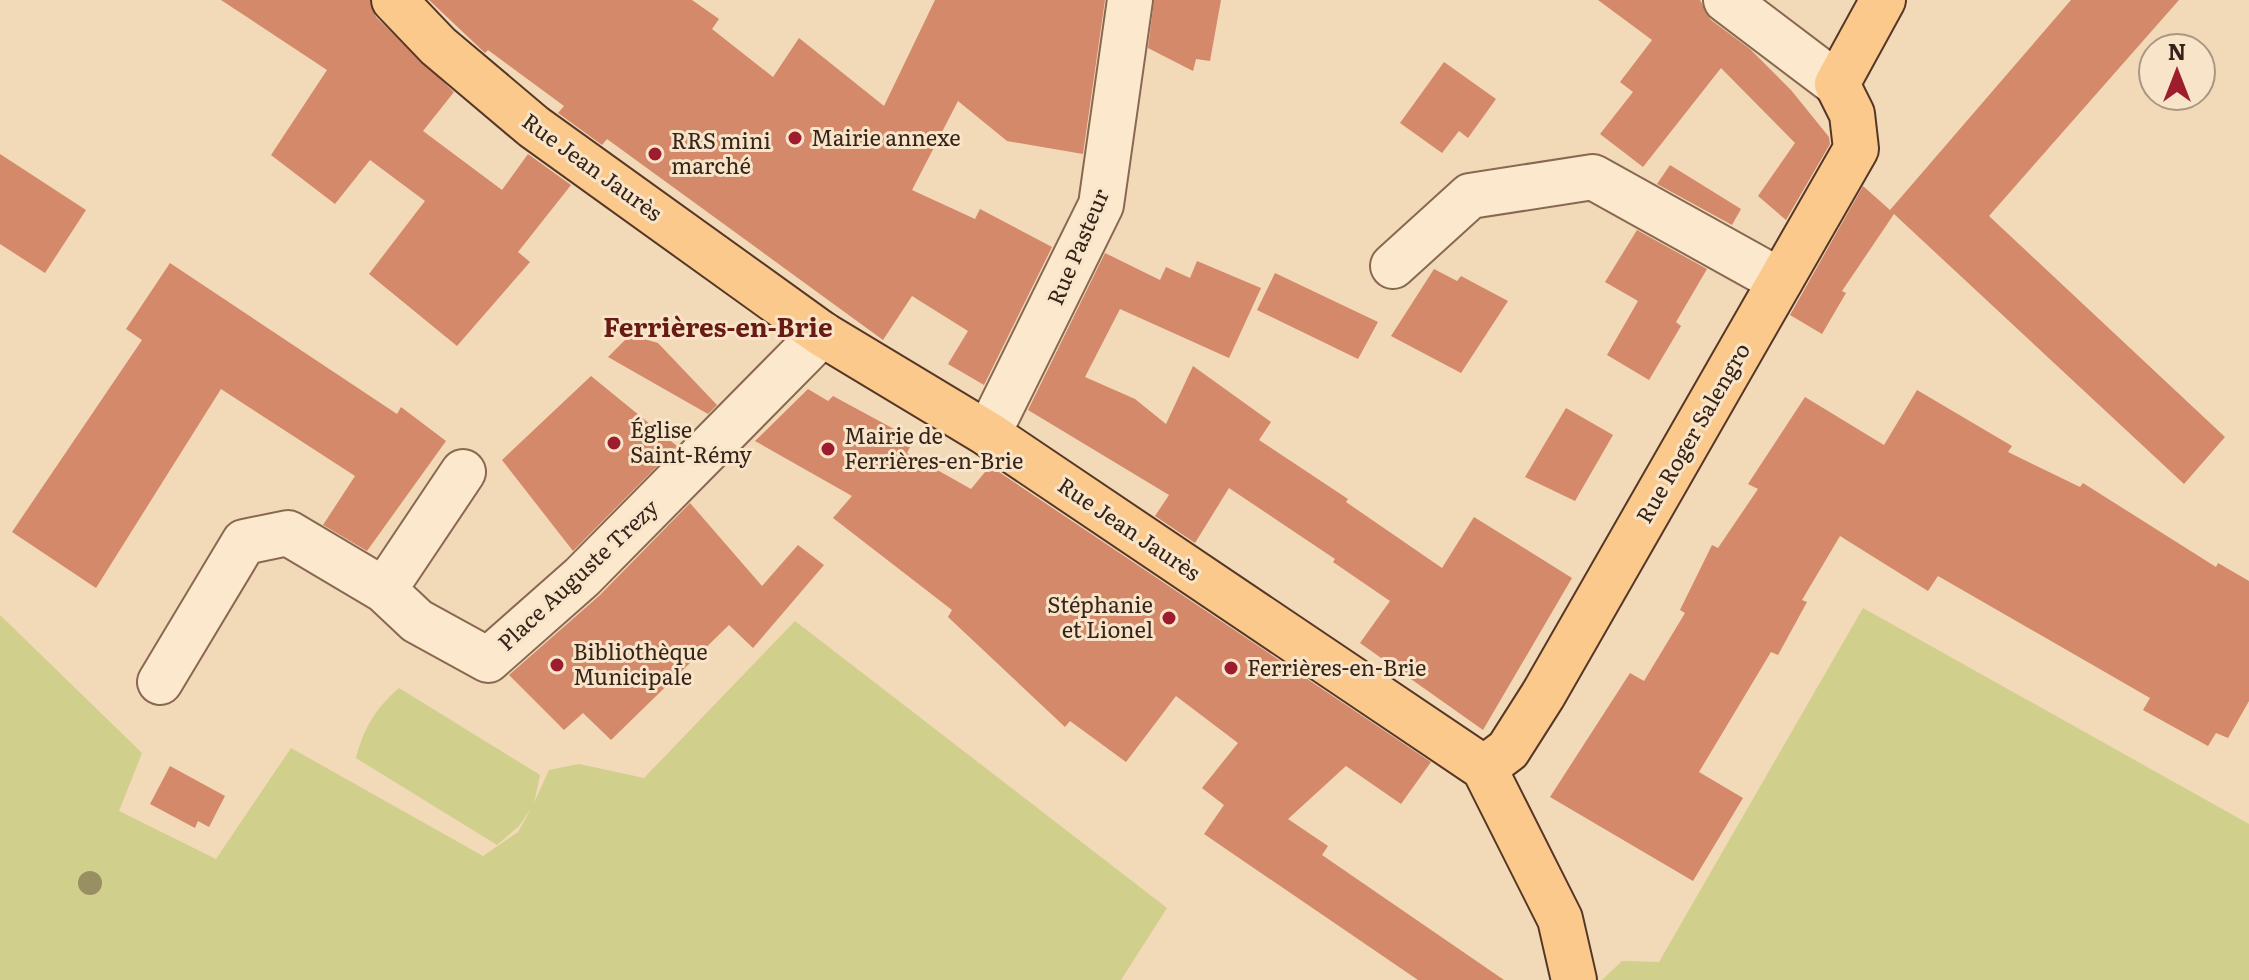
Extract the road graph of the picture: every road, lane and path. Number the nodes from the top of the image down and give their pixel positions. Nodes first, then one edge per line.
1 (394, 0) edge
2 (1130, 0) edge
3 (1726, 0) edge
4 (1883, 0) edge
5 (1837, 84) junction
6 (1393, 266) dead end
7 (1780, 281) junction
8 (822, 334) junction
9 (988, 434) junction
10 (463, 472) dead end
11 (384, 590) junction
12 (160, 682) dead end
13 (1484, 768) junction
14 (1574, 980) edge

1 - 8 main road, Rue Jean Jaurès
2 - 9 street, Rue Pasteur
3 - 5 street
4 - 5 main road
5 - 7 main road, Rue Roger Salengro
6 - 7 street
7 - 13 main road, Rue Roger Salengro
8 - 9 main road, Rue Jean Jaurès
8 - 11 street, Place Auguste Trezy
9 - 13 main road, Rue Jean Jaurès
10 - 11 street
11 - 12 street
13 - 14 main road

